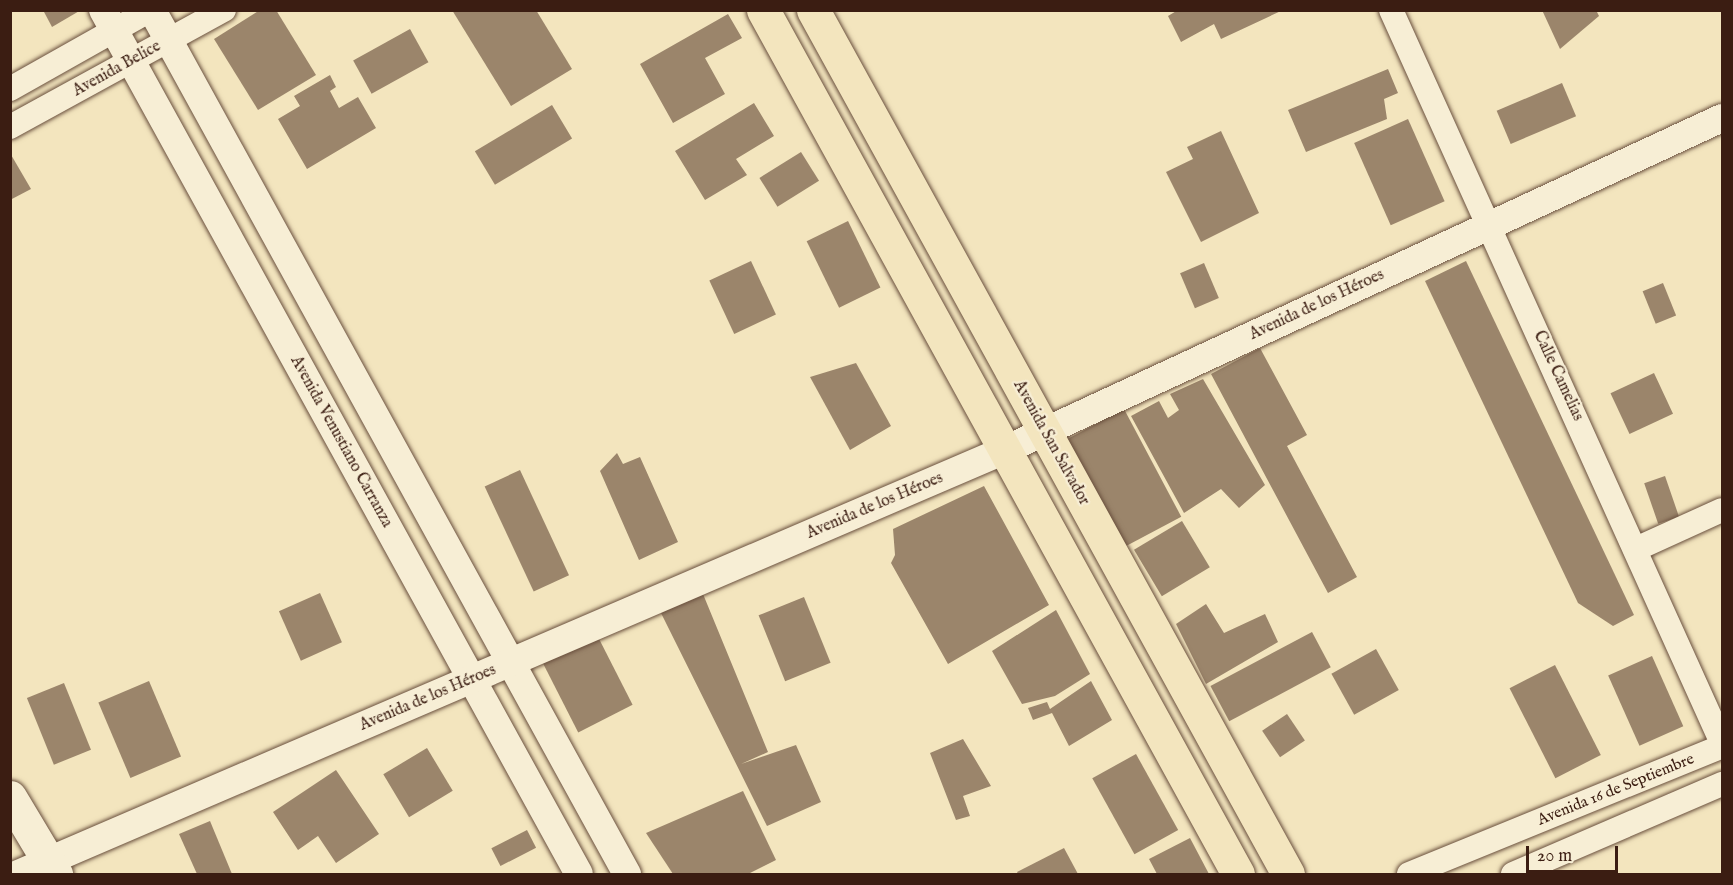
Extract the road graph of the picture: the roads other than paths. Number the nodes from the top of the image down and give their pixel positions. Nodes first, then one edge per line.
1 (151, 10) edge
2 (224, 10) edge
3 (763, 10) edge
4 (813, 10) edge
5 (1391, 10) edge
6 (108, 20) edge
7 (168, 41) junction
8 (132, 62) junction
9 (10, 89) edge
10 (1722, 118) edge
11 (10, 127) edge
12 (1489, 225) junction
13 (1044, 431) junction
14 (1005, 450) junction
15 (1722, 510) edge
16 (1636, 549) junction
17 (511, 663) junction
18 (472, 679) junction
19 (1722, 744) edge
20 (1722, 784) edge
21 (10, 797) edge
22 (53, 868) edge
23 (18, 874) edge
24 (579, 874) edge
25 (627, 874) edge
26 (1238, 874) edge
27 (1288, 874) edge
28 (1409, 874) edge
29 (1513, 874) edge

1 - 6 street
1 - 7 street
2 - 7 street, Avenida Belice
3 - 14 main road
4 - 13 main road, Avenida San Salvador
5 - 12 street, Calle Camelias
6 - 8 street, Avenida Venustiano Carranza
6 - 9 street
7 - 8 street, Avenida Belice
7 - 17 street
8 - 11 street, Avenida Belice
8 - 18 street, Avenida Venustiano Carranza
10 - 12 street, Avenida de los Héroes
12 - 13 street, Avenida de los Héroes
12 - 16 street, Calle Camelias
13 - 14 street, Avenida de los Héroes
13 - 27 main road, Avenida San Salvador
14 - 17 street, Avenida de los Héroes
14 - 26 main road
15 - 16 street
16 - 19 street, Calle Camelias
17 - 18 street, Avenida de los Héroes
17 - 25 street
18 - 22 street, Avenida de los Héroes
18 - 24 street, Avenida Venustiano Carranza
19 - 28 street, Avenida 16 de Septiembre
20 - 29 street
21 - 22 main road
22 - 23 street, Avenida de los Héroes

